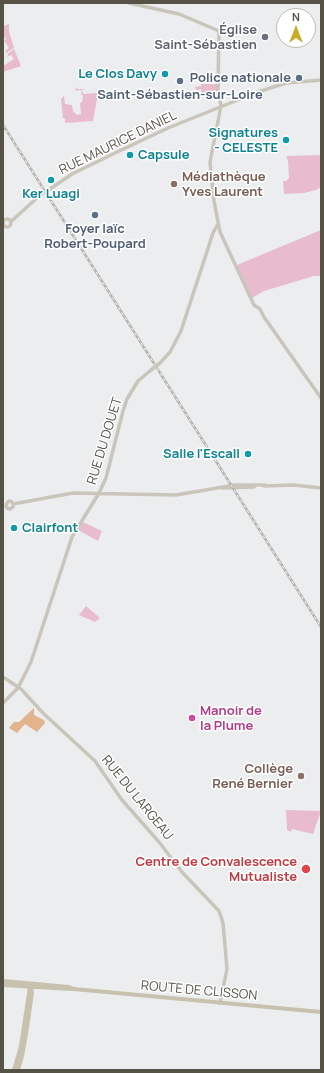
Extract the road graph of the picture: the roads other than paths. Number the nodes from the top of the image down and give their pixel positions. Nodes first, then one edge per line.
1 (129, 3) edge
2 (321, 80) edge
3 (222, 106) junction
4 (11, 221) junction
5 (218, 224) junction
6 (6, 226) junction
7 (3, 230) edge
8 (213, 232) junction
9 (220, 232) junction
10 (321, 398) edge
11 (321, 488) edge
12 (99, 493) junction
13 (4, 506) edge
14 (3, 677) edge
15 (18, 688) junction
16 (3, 703) edge
17 (3, 980) edge
18 (3, 985) edge
19 (31, 987) junction
20 (220, 1003) junction
21 (321, 1012) edge
22 (14, 1070) edge
23 (18, 1070) edge

1 - 3 street
2 - 3 street, RUE MAURICE DANIEL
3 - 4 street, RUE MAURICE DANIEL, bridge
3 - 5 street
4 - 6 street
4 - 6 street
5 - 8 street, RUE DU DOUET
5 - 9 street
6 - 7 street
8 - 9 street
8 - 12 street, RUE DU DOUET, bridge
9 - 10 street
11 - 12 street
12 - 13 street
12 - 15 street, RUE DU DOUET
14 - 15 street, RUE DU LARGEAU
15 - 16 street, RUE DU DOUET
15 - 20 street, RUE DU LARGEAU
17 - 19 main road, ROUTE DE CLISSON
18 - 19 main road, ROUTE DE CLISSON
19 - 20 main road, ROUTE DE CLISSON
19 - 22 main road
19 - 23 main road
20 - 21 main road, ROUTE DE CLISSON

